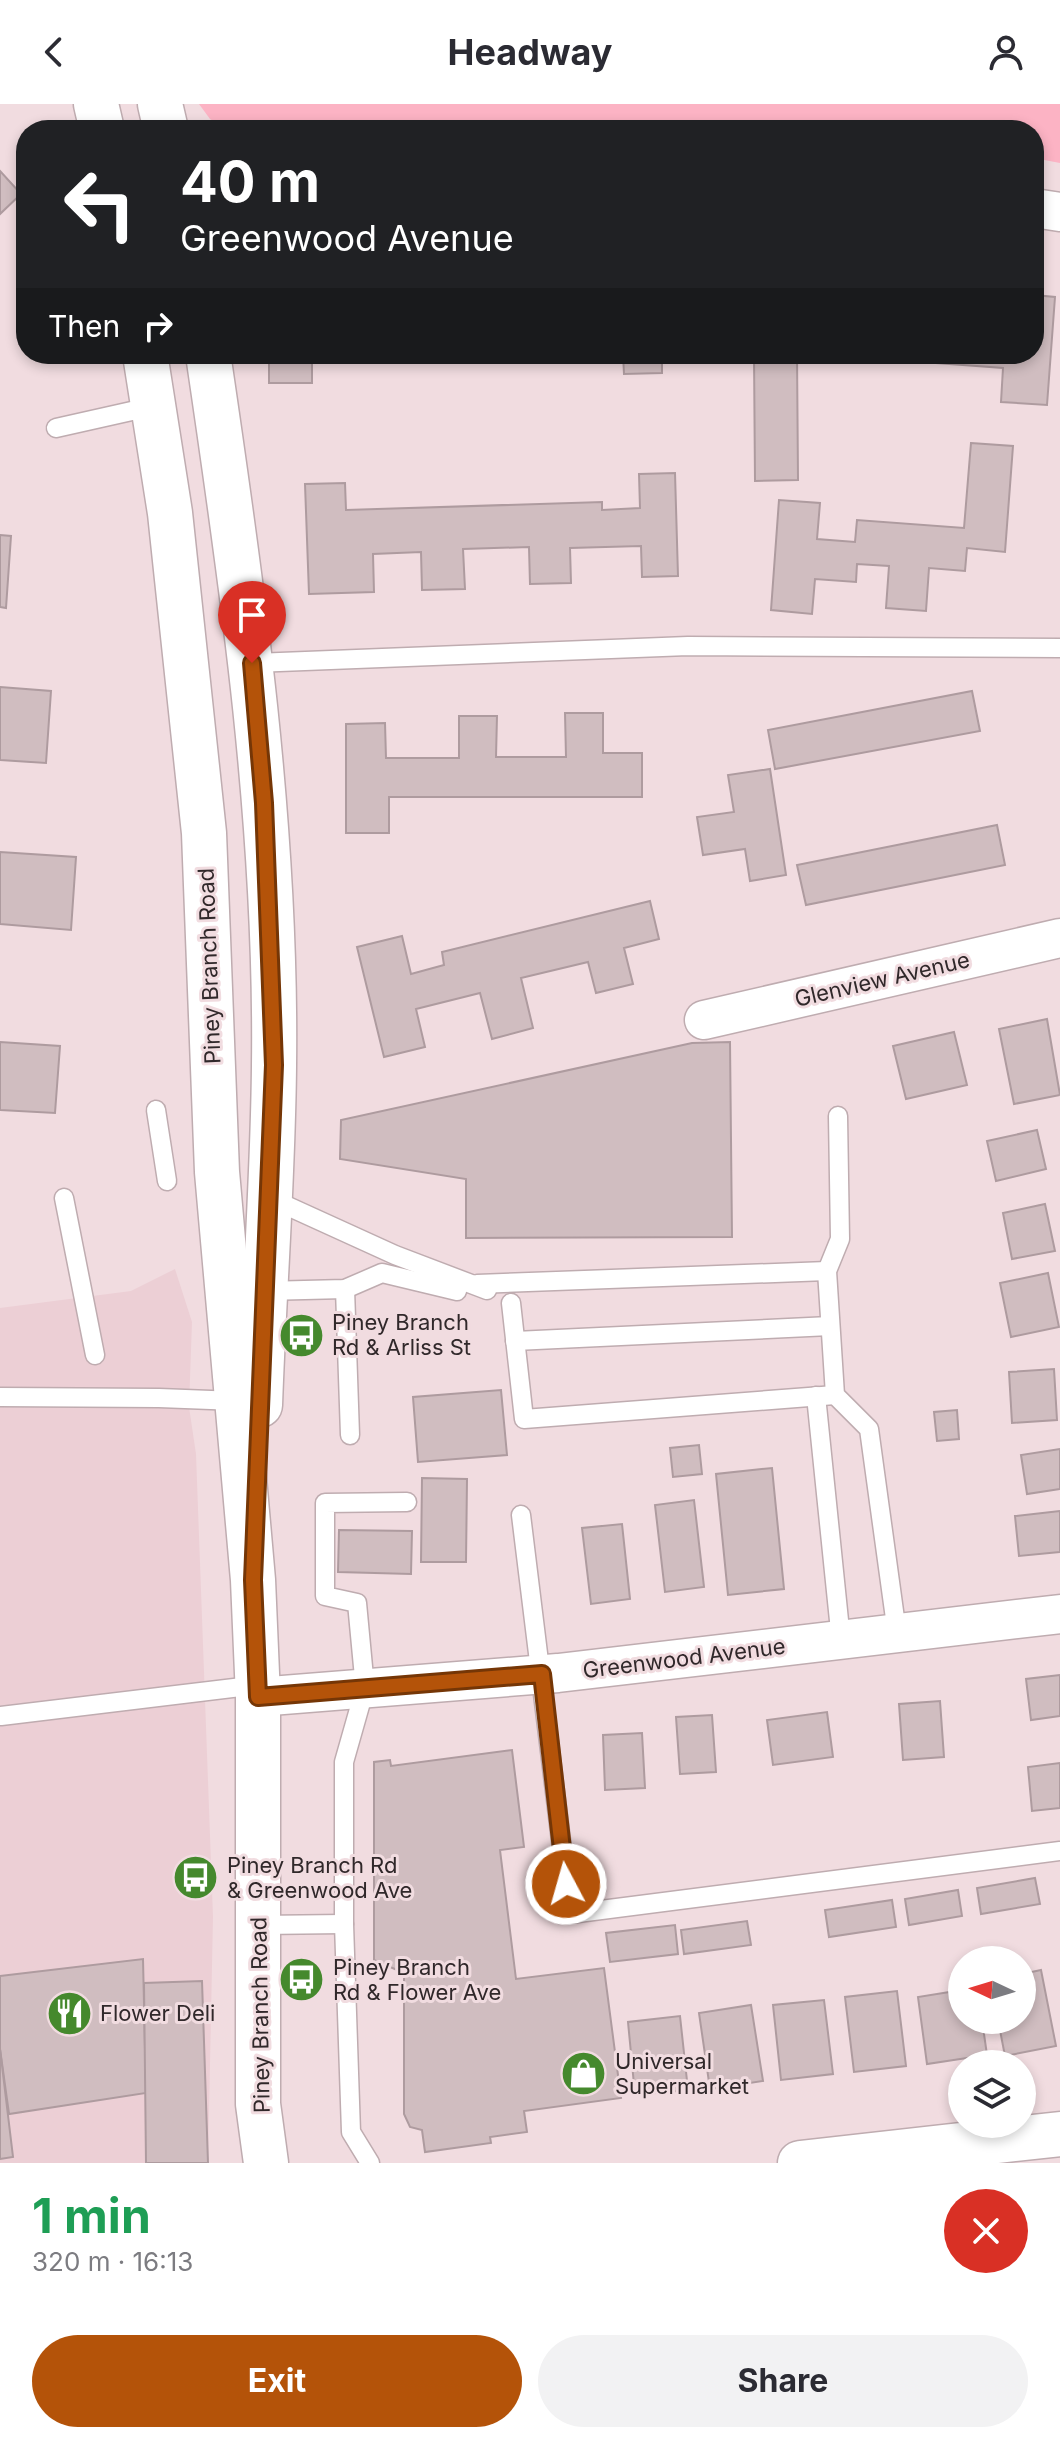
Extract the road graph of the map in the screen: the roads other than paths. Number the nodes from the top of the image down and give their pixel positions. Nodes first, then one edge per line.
1 (147, 364) edge
2 (209, 364) edge
3 (154, 406) junction
4 (56, 428) dead end
5 (1060, 648) edge
6 (252, 663) junction
7 (1060, 938) edge
8 (704, 1020) dead end
9 (156, 1110) dead end
10 (838, 1116) dead end
11 (217, 1172) junction
12 (167, 1181) dead end
13 (270, 1181) junction
14 (64, 1198) dead end
15 (827, 1271) junction
16 (477, 1284) junction
17 (345, 1289) junction
18 (264, 1291) junction
19 (511, 1303) junction
20 (830, 1326) junction
21 (515, 1341) junction
22 (95, 1355) dead end
23 (825, 1396) junction
24 (0, 1397) edge
25 (248, 1402) junction
26 (350, 1435) dead end
27 (407, 1502) dead end
28 (521, 1515) dead end
29 (1060, 1614) edge
30 (897, 1633) junction
31 (841, 1640) junction
32 (542, 1674) junction
33 (365, 1688) junction
34 (258, 1691) junction
35 (1, 1716) edge
36 (1060, 1851) edge
37 (344, 1924) junction
38 (258, 1925) junction
39 (1060, 2134) edge
40 (992, 2152) edge
41 (266, 2163) edge
42 (370, 2163) edge
43 (800, 2163) edge

1 - 3 main road, Piney Branch Road
2 - 6 main road, Piney Branch Road
3 - 4 lane
3 - 11 main road, Piney Branch Road
5 - 6 lane
6 - 13 main road, Piney Branch Road
7 - 8 street, Glenview Avenue
9 - 12 lane
10 - 15 lane
11 - 13 main road
11 - 25 main road, Piney Branch Road
13 - 16 lane
13 - 18 main road, Piney Branch Road
14 - 22 lane
15 - 16 lane
15 - 20 lane
16 - 19 lane
17 - 18 lane
17 - 19 lane
17 - 26 lane
18 - 25 main road, Piney Branch Road
19 - 21 lane
20 - 21 lane
20 - 23 lane
21 - 23 lane
23 - 30 lane
23 - 31 lane
24 - 25 lane
25 - 34 main road, Piney Branch Road
27 - 33 lane
28 - 32 lane
29 - 30 street, Greenwood Avenue
30 - 31 street, Greenwood Avenue
31 - 32 street, Greenwood Avenue
32 - 33 street, Greenwood Avenue
32 - 36 lane
33 - 34 street, Greenwood Avenue
33 - 37 lane
34 - 35 lane
34 - 38 main road, Piney Branch Road
37 - 38 lane
37 - 42 lane
38 - 41 main road, Piney Branch Road
39 - 40 main road
40 - 43 main road

